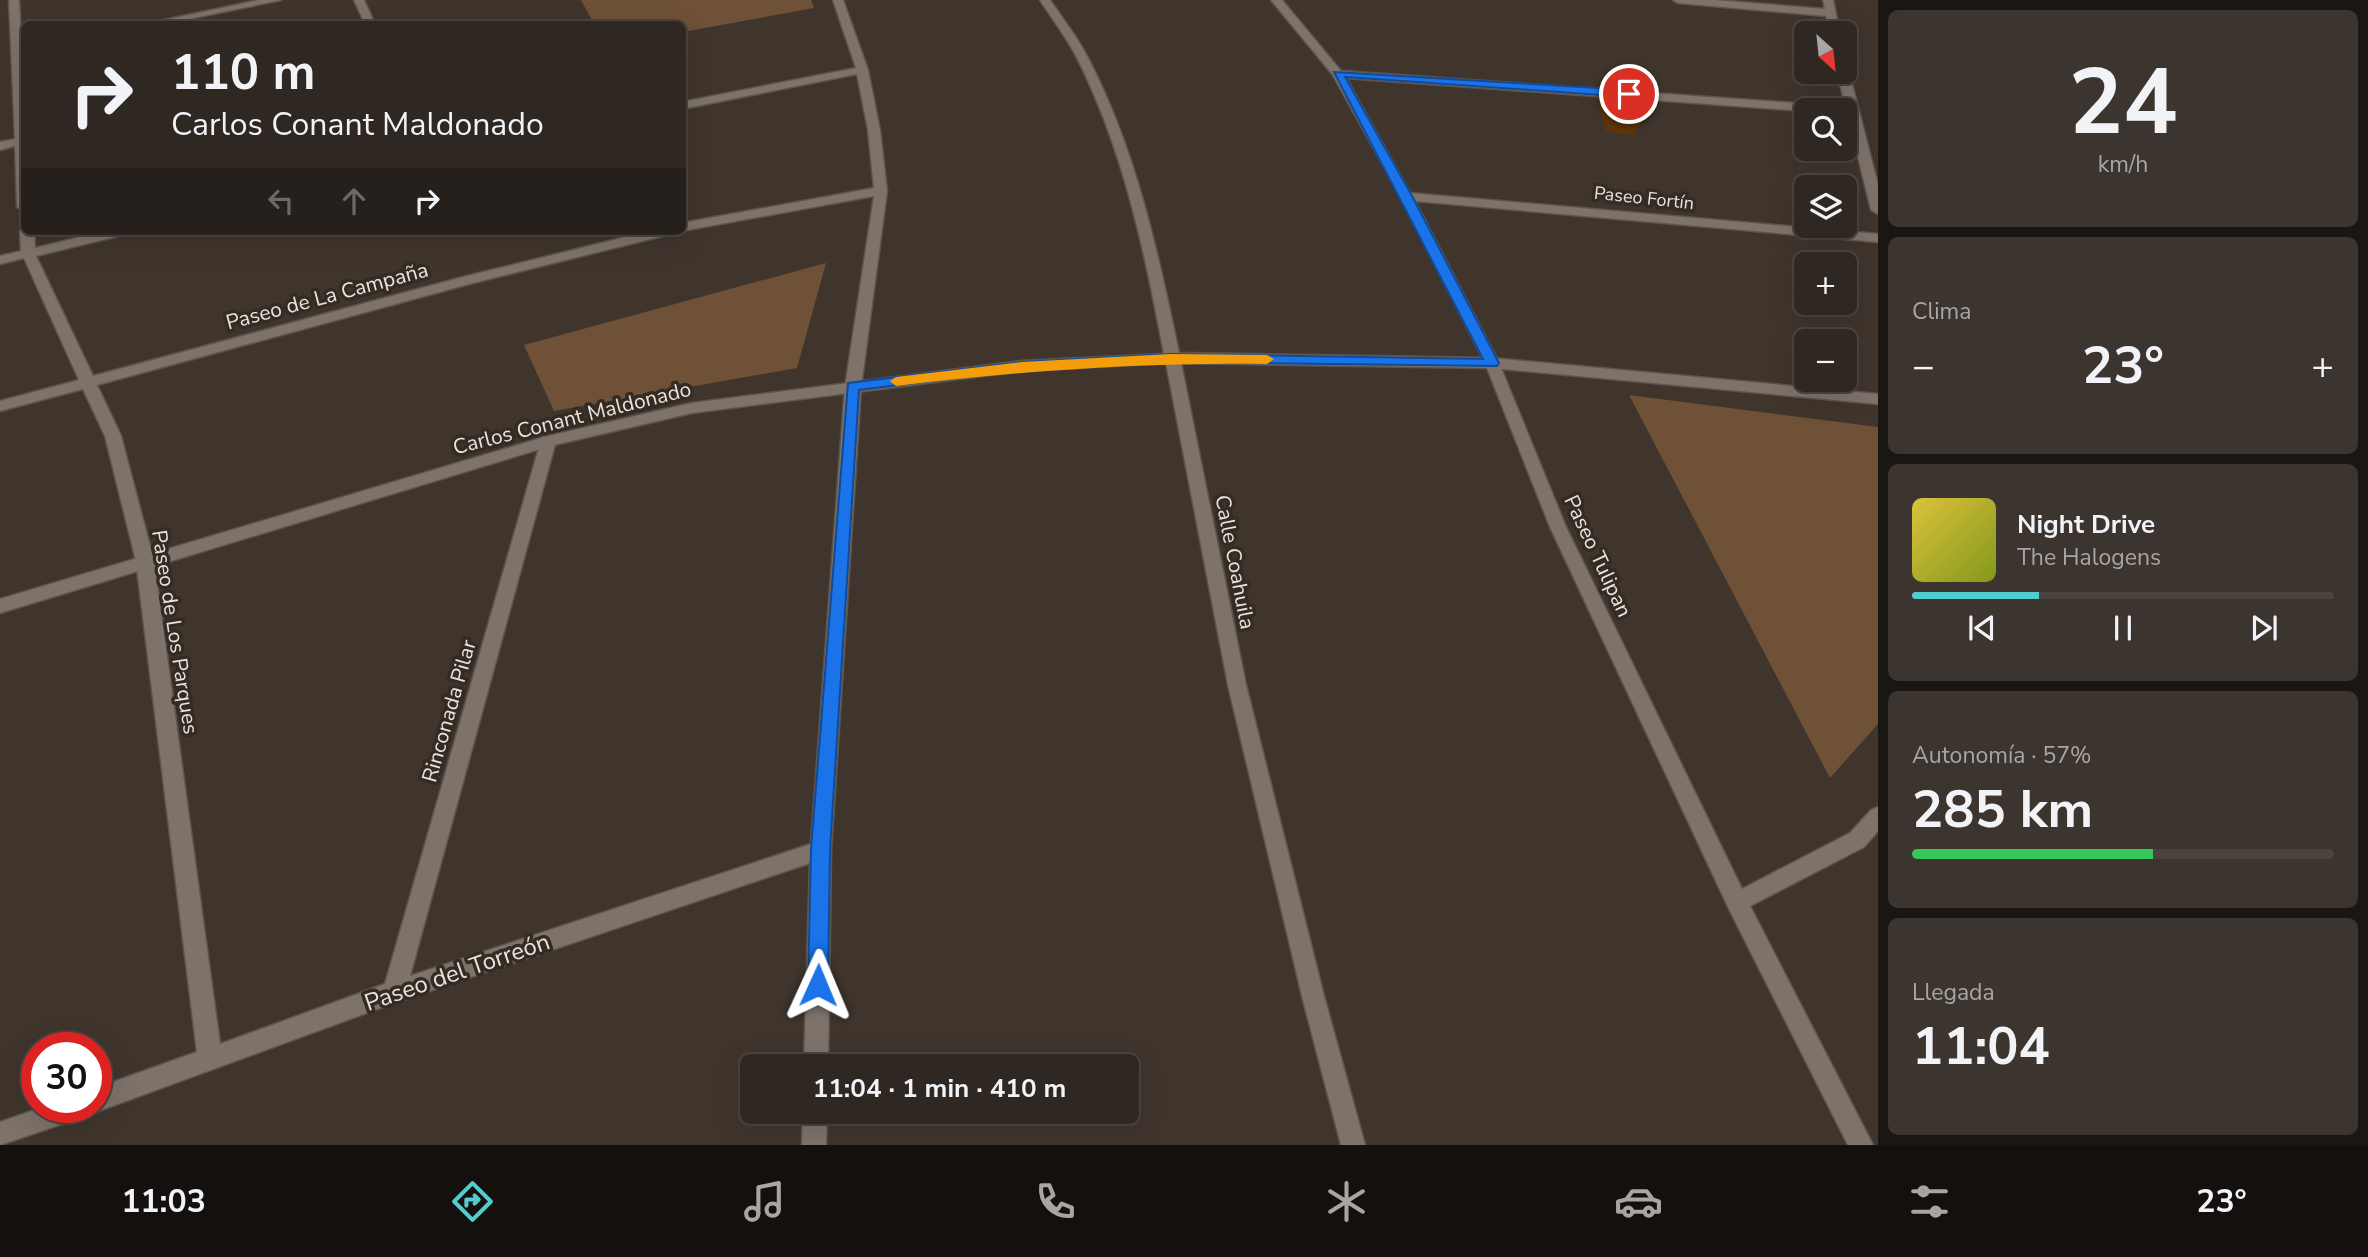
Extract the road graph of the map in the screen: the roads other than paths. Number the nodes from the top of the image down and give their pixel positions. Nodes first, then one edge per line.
1 (14, 0) edge
2 (276, 0) edge
3 (359, 0) edge
4 (838, 0) edge
5 (1045, 0) edge
6 (1276, 0) edge
7 (1678, 0) edge
8 (1828, 0) edge
9 (1830, 13) junction
10 (166, 21) edge
11 (369, 21) edge
12 (1832, 21) edge
13 (20, 50) edge
14 (0, 54) edge
15 (862, 70) junction
16 (1338, 74) junction
17 (21, 96) edge
18 (686, 105) edge
19 (1794, 107) edge
20 (21, 141) edge
21 (1857, 141) edge
22 (0, 145) edge
23 (881, 191) junction
24 (1406, 196) junction
25 (1878, 210) edge
26 (686, 226) edge
27 (27, 235) edge
28 (105, 235) edge
29 (651, 235) edge
30 (1878, 238) edge
31 (28, 253) junction
32 (0, 260) edge
33 (1171, 358) junction
34 (1492, 363) junction
35 (89, 382) junction
36 (853, 387) junction
37 (1878, 400) edge
38 (0, 405) edge
39 (548, 441) junction
40 (145, 561) junction
41 (0, 606) edge
42 (1878, 817) edge
43 (821, 850) junction
44 (1737, 902) junction
45 (394, 992) junction
46 (816, 1054) edge
47 (210, 1060) junction
48 (112, 1094) edge
49 (31, 1123) edge
50 (815, 1124) edge
51 (0, 1134) edge
52 (814, 1145) edge
53 (1353, 1145) edge
54 (1861, 1145) edge

1 - 13 street
2 - 10 street
3 - 11 street
4 - 15 street
5 - 33 street, Calle Coahuila
6 - 16 street, Paseo Tulipan
7 - 9 street
8 - 9 street
9 - 12 street
13 - 14 street
13 - 17 street
15 - 18 street
15 - 23 street
16 - 19 street
16 - 24 street, Paseo Tulipan
20 - 22 street
21 - 25 street
23 - 26 street
23 - 36 street
24 - 30 street, Paseo Fortín
24 - 34 street, Paseo Tulipan
27 - 31 street, Paseo de Los Parques
28 - 31 street
29 - 35 street, Paseo de La Campaña
31 - 32 street
31 - 35 street, Paseo de Los Parques
33 - 34 street, Carlos Conant Maldonado
33 - 36 street, Carlos Conant Maldonado
33 - 53 street, Calle Coahuila
34 - 37 street, Carlos Conant Maldonado
34 - 44 street, Paseo Tulipan
35 - 38 street, Paseo de La Campaña
35 - 40 street, Paseo de Los Parques
36 - 39 street, Carlos Conant Maldonado
36 - 43 street
39 - 40 street, Carlos Conant Maldonado
39 - 45 street, Rinconada Pilar
40 - 41 street, Carlos Conant Maldonado
40 - 47 street, Paseo de Los Parques
42 - 44 street
43 - 45 street, Paseo del Torreón
43 - 46 street
44 - 54 street, Paseo Tulipan
45 - 47 street, Paseo del Torreón
47 - 48 street, Paseo del Torreón
49 - 51 street
50 - 52 street

